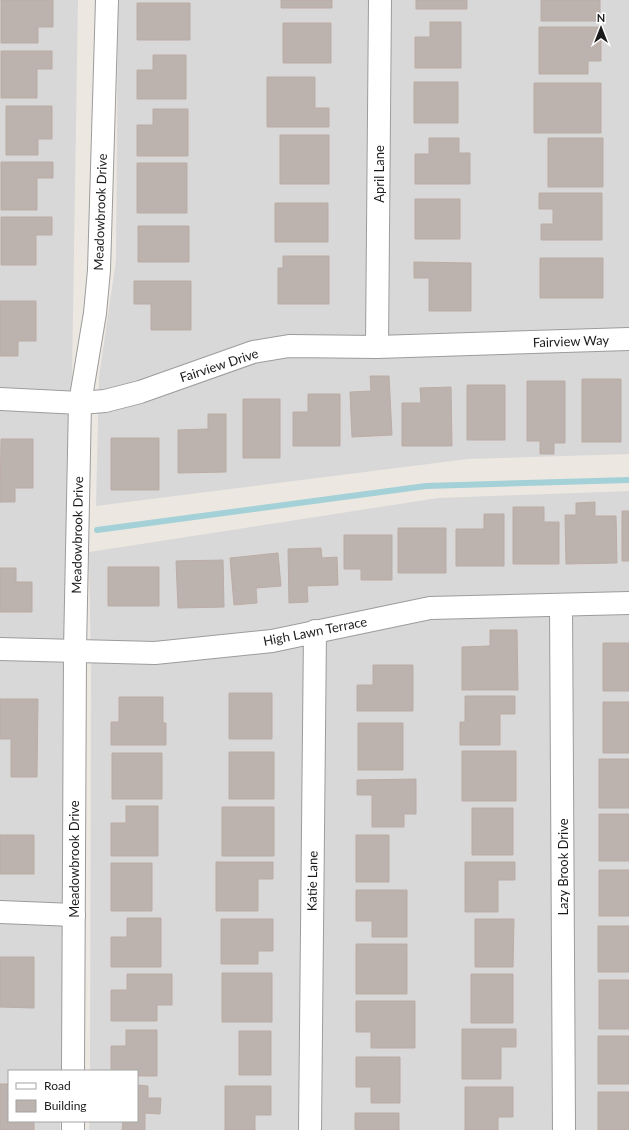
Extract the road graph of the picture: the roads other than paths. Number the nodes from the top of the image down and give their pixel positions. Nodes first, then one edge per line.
1 (107, 0) edge
2 (380, 0) edge
3 (629, 339) edge
4 (514, 342) joint
5 (377, 347) junction
6 (0, 399) edge
7 (80, 403) junction
8 (629, 603) edge
9 (561, 605) junction
10 (315, 631) junction
11 (0, 649) edge
12 (75, 650) junction
13 (0, 912) edge
14 (74, 915) junction
15 (73, 1070) edge
16 (310, 1130) edge
17 (564, 1130) edge

1 - 7 street, Meadowbrook Drive
2 - 5 street, April Lane
3 - 4 street, Fairview Way
4 - 5 street, Fairview Drive
5 - 7 street, Fairview Drive
6 - 7 street, Fairview Drive
7 - 12 street, Meadowbrook Drive
8 - 9 street, High Lawn Terrace
9 - 10 street, High Lawn Terrace
9 - 17 street, Lazy Brook Drive
10 - 12 street, High Lawn Terrace
10 - 16 street, Katie Lane
11 - 12 street, High Lawn Terrace
12 - 14 street, Meadowbrook Drive
13 - 14 street
14 - 15 street, Meadowbrook Drive

